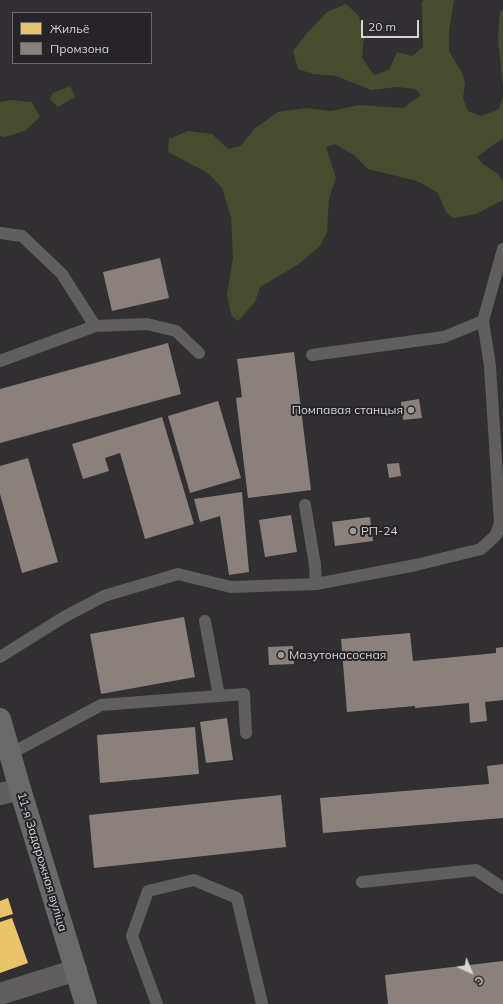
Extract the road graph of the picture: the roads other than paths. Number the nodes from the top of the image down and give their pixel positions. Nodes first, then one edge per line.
1 (0, 233) edge
2 (503, 249) edge
3 (483, 320) junction
4 (95, 326) junction
5 (199, 353) dead end
6 (312, 355) dead end
7 (0, 361) edge
8 (305, 505) dead end
9 (316, 584) junction
10 (205, 620) dead end
11 (0, 657) edge
12 (219, 696) junction
13 (0, 719) edge
14 (246, 733) dead end
15 (10, 754) junction
16 (10, 791) edge
17 (362, 882) dead end
18 (503, 888) edge
19 (76, 970) junction
20 (0, 994) edge
21 (86, 1004) edge
22 (157, 1004) edge
23 (262, 1004) edge

1 - 4 lane
2 - 3 lane
3 - 6 lane
3 - 9 lane
4 - 5 lane
4 - 7 lane
8 - 9 lane
9 - 11 lane
10 - 12 lane
12 - 14 lane
12 - 15 lane
13 - 15 main road, 11-я Задарожная вуліца
15 - 16 main road, 11-я Задарожная вуліца
16 - 19 main road, 11-я Задарожная вуліца
17 - 18 lane
19 - 20 street
19 - 21 main road, 11-я Задарожная вуліца
22 - 23 lane

